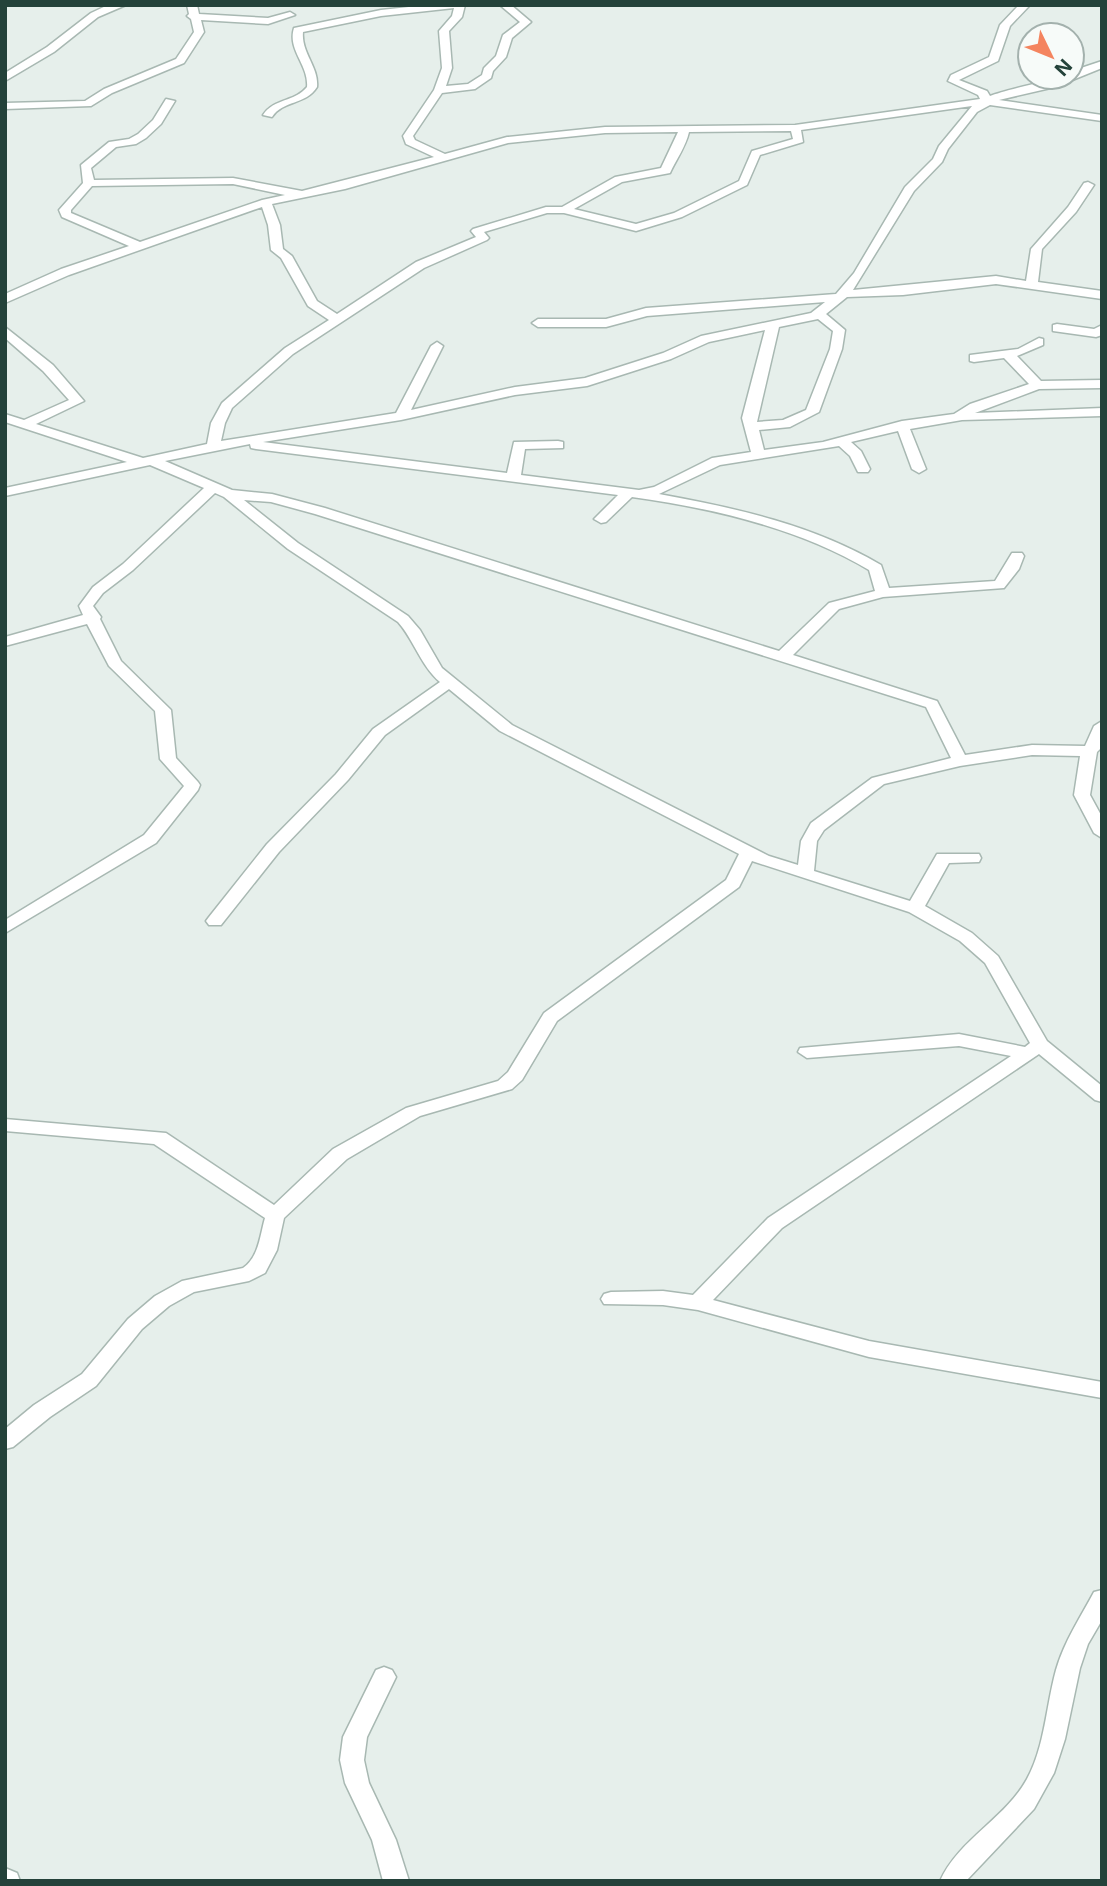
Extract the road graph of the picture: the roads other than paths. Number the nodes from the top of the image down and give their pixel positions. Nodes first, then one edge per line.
1 (121, 5) edge
2 (283, 5) edge
3 (458, 5) edge
4 (505, 5) edge
5 (1025, 5) edge
6 (429, 6) edge
7 (192, 11) edge
8 (290, 15) junction
9 (305, 28) junction
10 (5, 78) edge
11 (439, 90) junction
12 (1027, 91) edge
13 (170, 101) dead end
14 (986, 101) junction
15 (5, 106) edge
16 (268, 115) dead end
17 (1102, 118) edge
18 (795, 128) junction
19 (684, 130) junction
20 (442, 157) junction
21 (89, 183) junction
22 (1088, 185) dead end
23 (301, 195) junction
24 (266, 202) junction
25 (564, 210) junction
26 (140, 246) junction
27 (1032, 283) junction
28 (1102, 295) edge
29 (840, 296) junction
30 (5, 299) edge
31 (819, 314) junction
32 (336, 319) junction
33 (538, 323) dead end
34 (774, 325) junction
35 (1057, 328) dead end
36 (1102, 329) edge
37 (5, 331) edge
38 (1039, 342) dead end
39 (437, 346) dead end
40 (1007, 354) junction
41 (974, 358) dead end
42 (1102, 384) edge
43 (1038, 385) junction
44 (1102, 412) edge
45 (401, 416) junction
46 (958, 417) junction
47 (5, 418) edge
48 (25, 424) junction
49 (902, 425) junction
50 (752, 426) junction
51 (236, 442) junction
52 (844, 443) junction
53 (558, 445) dead end
54 (213, 447) junction
55 (758, 454) junction
56 (148, 461) junction
57 (863, 469) dead end
58 (919, 469) dead end
59 (513, 479) junction
60 (212, 488) junction
61 (5, 492) edge
62 (229, 494) junction
63 (633, 494) junction
64 (601, 519) dead end
65 (1017, 556) dead end
66 (883, 593) junction
67 (94, 617) junction
68 (5, 642) edge
69 (784, 655) junction
70 (449, 682) junction
71 (1102, 726) edge
72 (1089, 751) junction
73 (960, 761) junction
74 (1102, 833) edge
75 (748, 852) junction
76 (973, 858) dead end
77 (805, 874) junction
78 (915, 908) junction
79 (215, 920) dead end
80 (5, 928) edge
81 (1033, 1049) junction
82 (807, 1052) dead end
83 (1101, 1097) edge
84 (5, 1125) edge
85 (275, 1215) junction
86 (611, 1299) dead end
87 (698, 1303) junction
88 (1102, 1390) edge
89 (5, 1441) edge
90 (1102, 1599) edge
91 (384, 1677) dead end
92 (396, 1881) edge
93 (952, 1881) edge

1 - 10 street
2 - 8 street
3 - 6 street
3 - 11 street
4 - 11 street
5 - 14 street
6 - 9 street
7 - 8 street
7 - 15 street
8 - 9 street
9 - 16 street
11 - 20 street
12 - 14 street
13 - 21 street
14 - 17 street
14 - 18 street
14 - 29 street
18 - 19 street
18 - 25 street
19 - 20 street
19 - 25 street
20 - 23 street
21 - 23 street
21 - 26 street
22 - 27 street
23 - 24 street
24 - 26 street
24 - 32 street
25 - 32 street
26 - 30 street
27 - 28 street
27 - 29 street
29 - 31 street
29 - 33 street
31 - 34 street
31 - 50 street
32 - 54 street
34 - 45 street
34 - 50 street
35 - 36 street
37 - 48 street
38 - 40 street
39 - 45 street
40 - 41 street
40 - 43 street
42 - 43 street
43 - 46 street
44 - 46 street
45 - 51 street
46 - 49 street
47 - 48 street
48 - 56 street
49 - 52 street
49 - 58 street
50 - 55 street
51 - 54 street
51 - 59 street
52 - 55 street
52 - 57 street
53 - 59 street
54 - 56 street
55 - 63 street
56 - 60 street
56 - 61 street
59 - 63 street
60 - 62 street
60 - 67 street
62 - 69 street
62 - 70 street
63 - 64 street
63 - 66 street
65 - 66 street
66 - 69 street
67 - 68 street
67 - 80 street
69 - 73 street
70 - 75 street
70 - 79 street
71 - 72 street
72 - 73 street
72 - 74 street
73 - 77 street
75 - 77 street
75 - 85 street
76 - 78 street
77 - 78 street
78 - 81 street
81 - 82 street
81 - 83 street
81 - 87 street
84 - 85 street
85 - 89 street
86 - 87 street
87 - 88 street
90 - 93 street
91 - 92 street

